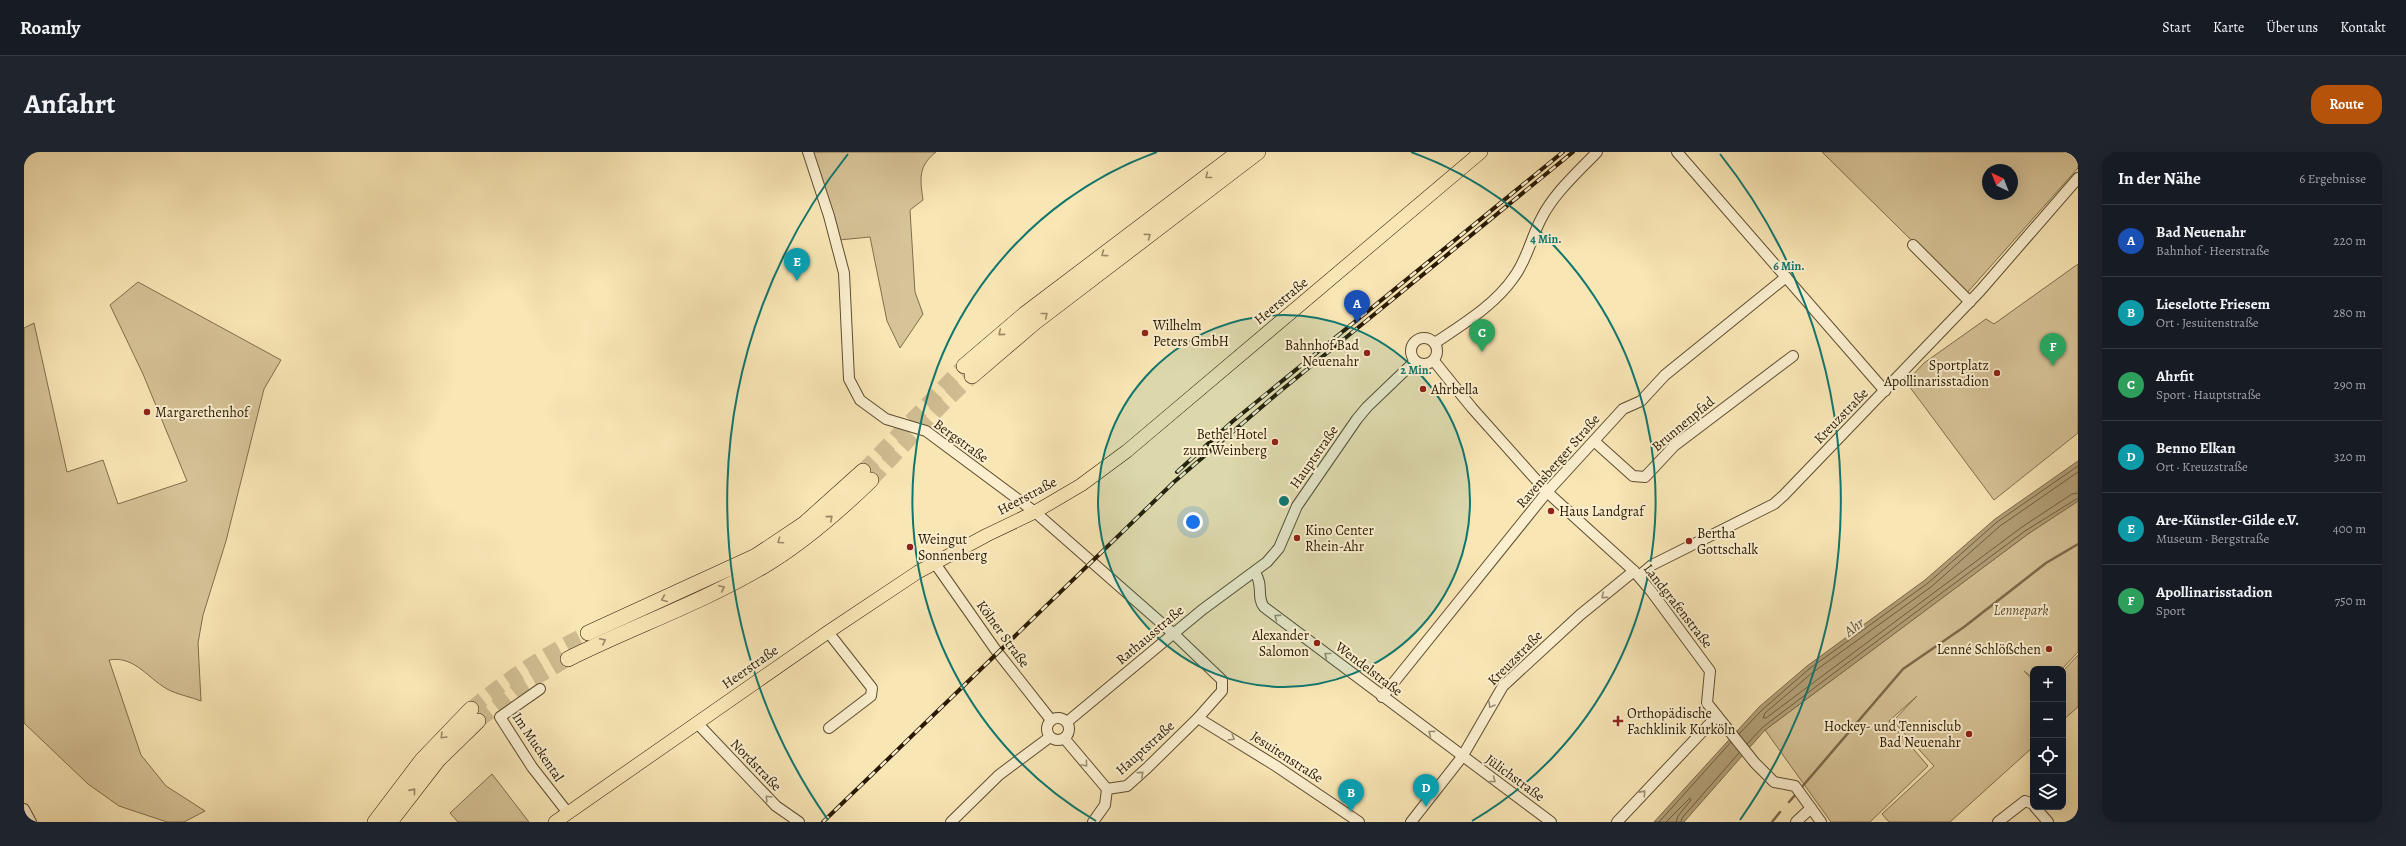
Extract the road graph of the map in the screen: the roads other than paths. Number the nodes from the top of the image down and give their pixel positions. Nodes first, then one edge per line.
1 (808, 152) edge
2 (1239, 152) edge
3 (1258, 152) edge
4 (1481, 152) edge
5 (1597, 152) edge
6 (1677, 152) edge
7 (2078, 178) edge
8 (1913, 245) dead end
9 (1786, 277) junction
10 (1970, 302) junction
11 (1435, 343) junction
12 (1793, 356) dead end
13 (1415, 361) junction
14 (1434, 361) junction
15 (1884, 391) junction
16 (1594, 441) junction
17 (1547, 492) junction
18 (1035, 512) junction
19 (934, 562) junction
20 (1255, 573) junction
21 (1636, 573) junction
22 (828, 632) junction
23 (588, 633) tunnel mouth
24 (1174, 634) junction
25 (568, 659) tunnel mouth
26 (540, 689) dead end
27 (1222, 691) joint
28 (1382, 697) junction
29 (1717, 716) junction
30 (1198, 718) junction
31 (1050, 720) junction
32 (1067, 722) junction
33 (697, 723) junction
34 (830, 728) dead end
35 (1050, 737) junction
36 (1064, 738) junction
37 (1462, 757) junction
38 (1107, 789) junction
39 (2030, 803) edge
40 (1811, 808) junction
41 (24, 809) edge
42 (2038, 810) edge
43 (568, 813) junction
44 (1798, 821) edge
45 (31, 822) edge
46 (375, 822) edge
47 (390, 822) edge
48 (555, 822) edge
49 (799, 822) edge
50 (951, 822) edge
51 (1093, 822) edge
52 (1359, 822) edge
53 (1411, 822) edge
54 (1551, 822) edge
55 (1617, 822) edge
56 (1821, 822) edge
57 (1998, 822) edge
58 (2048, 822) edge

1 - 18 street, Bergstraße
2 -> 3 highway
4 - 18 main road, Heerstraße
5 - 11 street
6 - 9 street
7 - 10 street, Kreuzstraße
8 - 10 street
9 - 15 street
9 - 16 street, Ravensberger Straße
10 - 15 street, Kreuzstraße
11 - 13 street
11 - 14 street
12 - 16 street, Brunnenpfad
13 - 14 street
13 - 20 street, Hauptstraße
14 - 17 street, Landgrafenstraße
15 - 21 street, Kreuzstraße
16 - 17 street, Ravensberger Straße
17 - 21 street, Landgrafenstraße
17 - 28 street, Ravensberger Straße
18 - 19 main road, Heerstraße
18 - 24 street, Bergstraße
19 - 22 main road, Heerstraße
19 - 31 street, Kölner Straße
20 - 24 street, Rathausstraße
28 -> 20 street, Wendelstraße
21 - 29 street, Landgrafenstraße
21 -> 37 street, Kreuzstraße
22 - 33 main road, Heerstraße
22 - 34 street
25 -> 23 highway
24 - 27 street, Bergstraße
24 - 32 street, Rathausstraße
26 - 43 street, Im Muckental
27 - 30 street, Hauptstraße
37 -> 28 street, Wendelstraße
29 - 40 street, Landgrafenstraße
55 -> 29 street
38 -> 30 street, Hauptstraße
30 -> 52 street, Jesuitenstraße
31 - 32 street
31 - 35 street
32 - 36 street
33 - 43 main road, Heerstraße
49 -> 33 street, Nordstraße
35 - 36 street
35 - 50 street
36 -> 38 street
37 - 53 street, Kreuzstraße
37 -> 54 street, Jülichstraße
38 - 51 street, Hauptstraße
39 - 57 street
40 - 44 street
40 - 56 street, Landgrafenstraße
41 - 45 street
42 - 58 street
43 - 48 main road, Heerstraße
47 -> 46 highway

